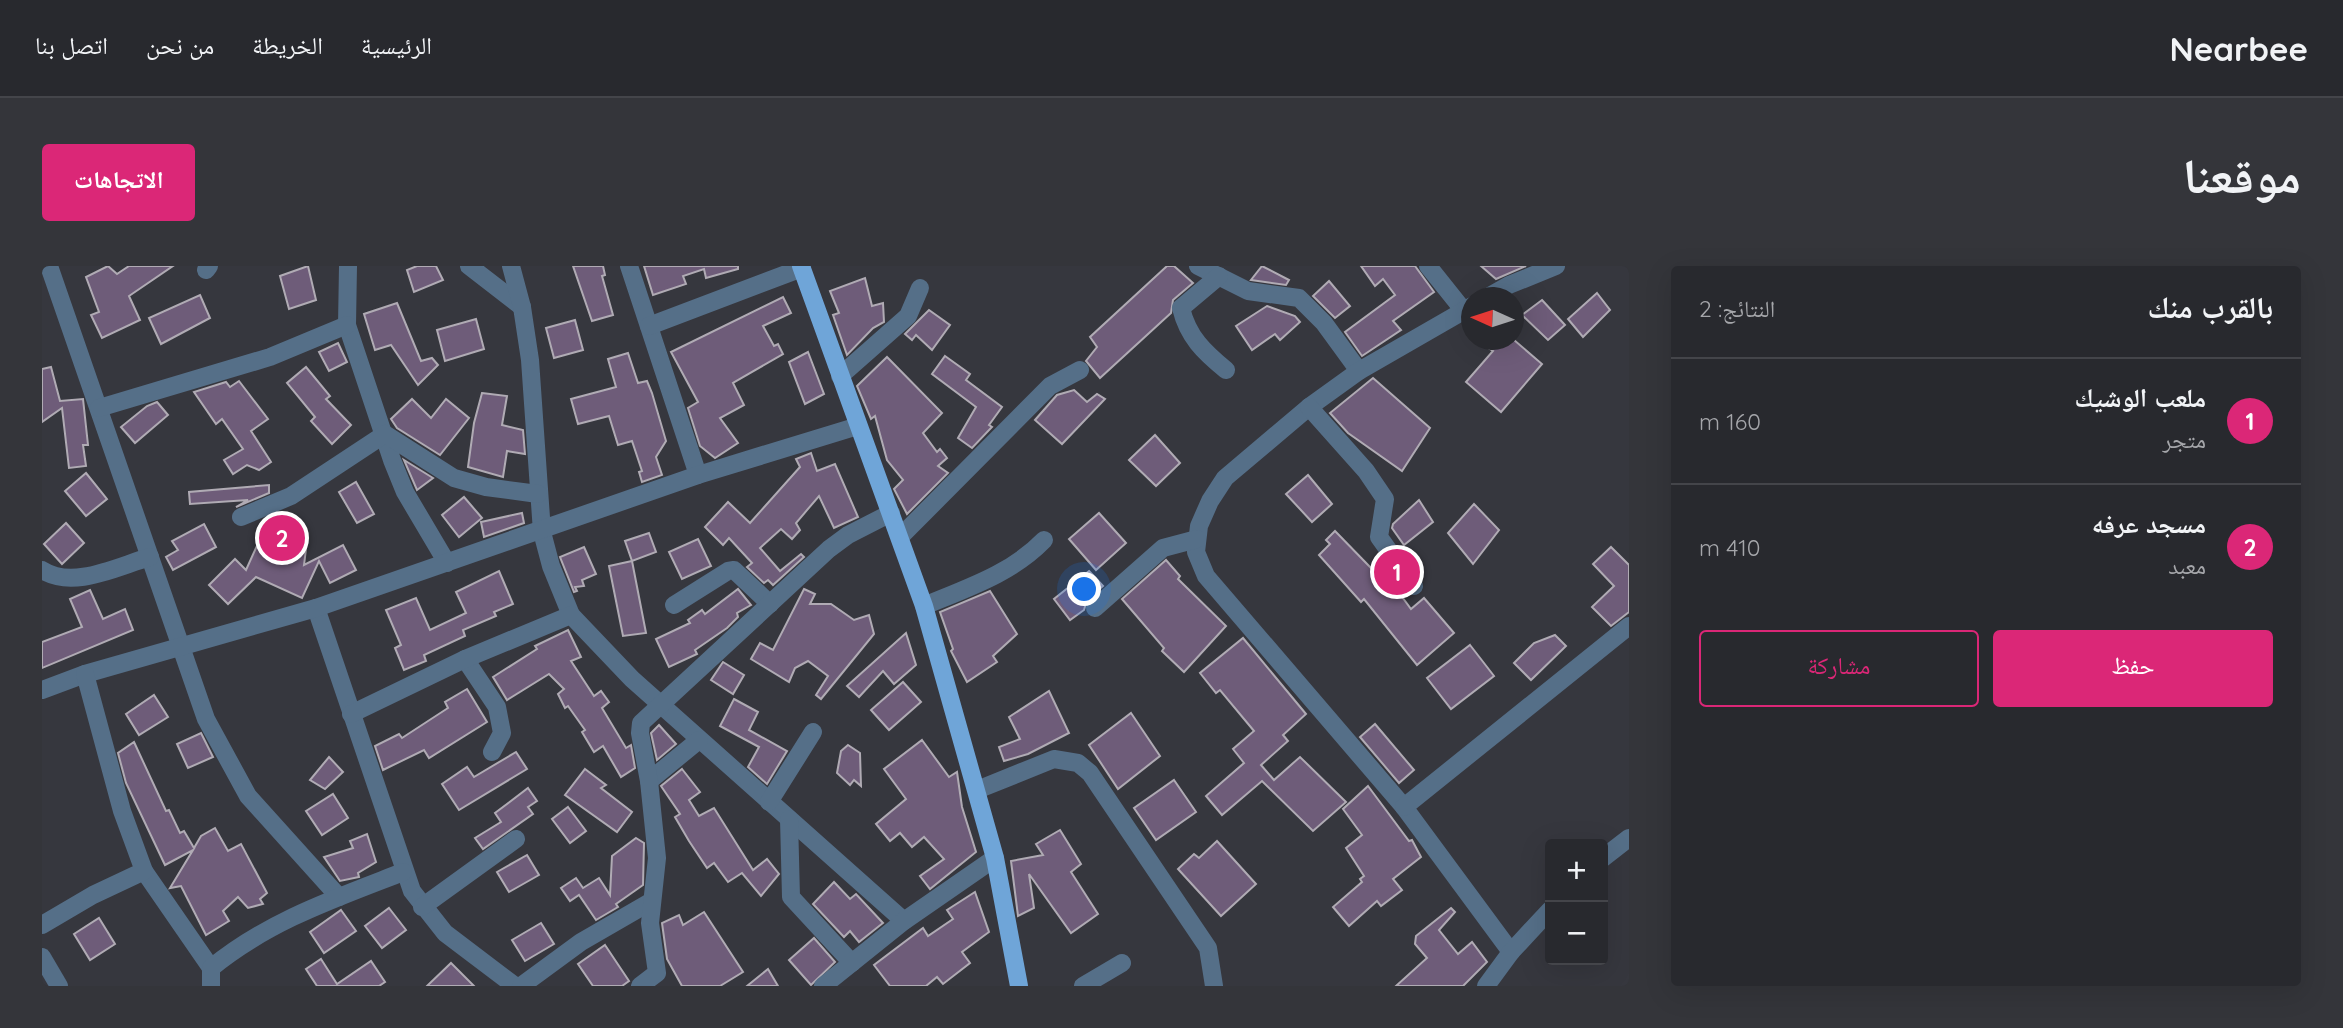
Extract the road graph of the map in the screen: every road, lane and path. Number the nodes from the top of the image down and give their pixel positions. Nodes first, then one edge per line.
1 (49, 266) edge
2 (348, 266) edge
3 (469, 266) edge
4 (511, 266) edge
5 (629, 266) edge
6 (1198, 266) edge
7 (1428, 266) edge
8 (801, 267) edge
9 (1549, 267) edge
10 (1219, 276) junction
11 (1508, 287) edge
12 (920, 288) dead end
13 (1461, 301) edge
14 (522, 307) junction
15 (1461, 312) edge
16 (347, 325) junction
17 (649, 326) junction
18 (1080, 370) dead end
19 (1226, 370) dead end
20 (1359, 371) junction
21 (840, 376) junction
22 (1309, 407) junction
23 (99, 408) junction
24 (858, 426) junction
25 (385, 433) junction
26 (698, 475) junction
27 (538, 494) junction
28 (891, 513) junction
29 (241, 517) dead end
30 (542, 531) junction
31 (900, 537) junction
32 (1197, 539) junction
33 (1044, 540) dead end
34 (150, 557) junction
35 (447, 563) junction
36 (42, 570) edge
37 (1414, 586) dead end
38 (770, 604) junction
39 (674, 605) dead end
40 (924, 606) junction
41 (316, 608) junction
42 (1095, 608) dead end
43 (571, 615) junction
44 (1629, 626) edge
45 (180, 645) junction
46 (465, 659) junction
47 (85, 674) junction
48 (42, 690) edge
49 (660, 704) junction
50 (351, 714) junction
51 (813, 732) dead end
52 (699, 740) junction
53 (492, 752) dead end
54 (649, 781) junction
55 (977, 790) junction
56 (769, 802) junction
57 (1404, 807) junction
58 (789, 819) junction
59 (1629, 838) edge
60 (516, 839) dead end
61 (1608, 854) edge
62 (995, 858) junction
63 (144, 871) junction
64 (403, 872) junction
65 (339, 897) junction
66 (652, 901) junction
67 (422, 907) junction
68 (1545, 915) edge
69 (904, 921) junction
70 (42, 925) edge
71 (1511, 952) junction
72 (42, 957) edge
73 (852, 963) junction
74 (1122, 963) dead end
75 (211, 977) edge
76 (662, 979) edge
77 (59, 986) edge
78 (515, 986) edge
79 (521, 986) edge
80 (640, 986) edge
81 (823, 986) edge
82 (1019, 986) edge
83 (1083, 986) edge
84 (1214, 986) edge
85 (1486, 986) edge

1 - 23 street
2 - 16 street
3 - 14 street
4 - 14 street
5 - 17 street
6 - 10 street
7 - 13 street
8 - 17 street
8 - 21 main road
9 - 11 street
10 - 19 street
10 - 20 street
12 - 21 street
14 - 27 street
15 - 20 street
16 - 23 street
16 - 25 street
17 - 26 street
18 - 31 street
20 - 22 street
21 - 24 main road
22 - 32 street
22 - 37 street
23 - 34 street
24 - 26 street
24 - 28 main road
25 - 27 street
25 - 29 street
25 - 35 street
26 - 30 street
27 - 30 street
28 - 31 main road
28 - 38 street
30 - 35 street
30 - 43 street
31 - 40 main road
32 - 42 street
32 - 57 street
33 - 40 street
34 - 36 street
34 - 45 street
35 - 41 street
38 - 39 street
38 - 49 street
40 - 55 main road
41 - 45 street
41 - 50 street
43 - 46 street
43 - 49 street
44 - 57 street
45 - 47 street
45 - 65 street
46 - 50 street
46 - 53 street
47 - 48 street
47 - 63 street
49 - 52 street
49 - 54 street
50 - 64 street
51 - 56 street
52 - 54 street
52 - 56 street
54 - 66 street
55 - 62 main road
55 - 84 street
56 - 58 street
57 - 71 street
58 - 69 street
58 - 73 street
59 - 61 street
60 - 67 street
62 - 69 street
62 - 82 main road
63 - 70 street
63 - 75 street
64 - 65 street
64 - 67 street
65 - 75 street
66 - 76 street
66 - 79 street
67 - 78 street
68 - 71 street
69 - 73 street
71 - 85 street
72 - 77 street
73 - 81 street
74 - 83 street
76 - 80 street

